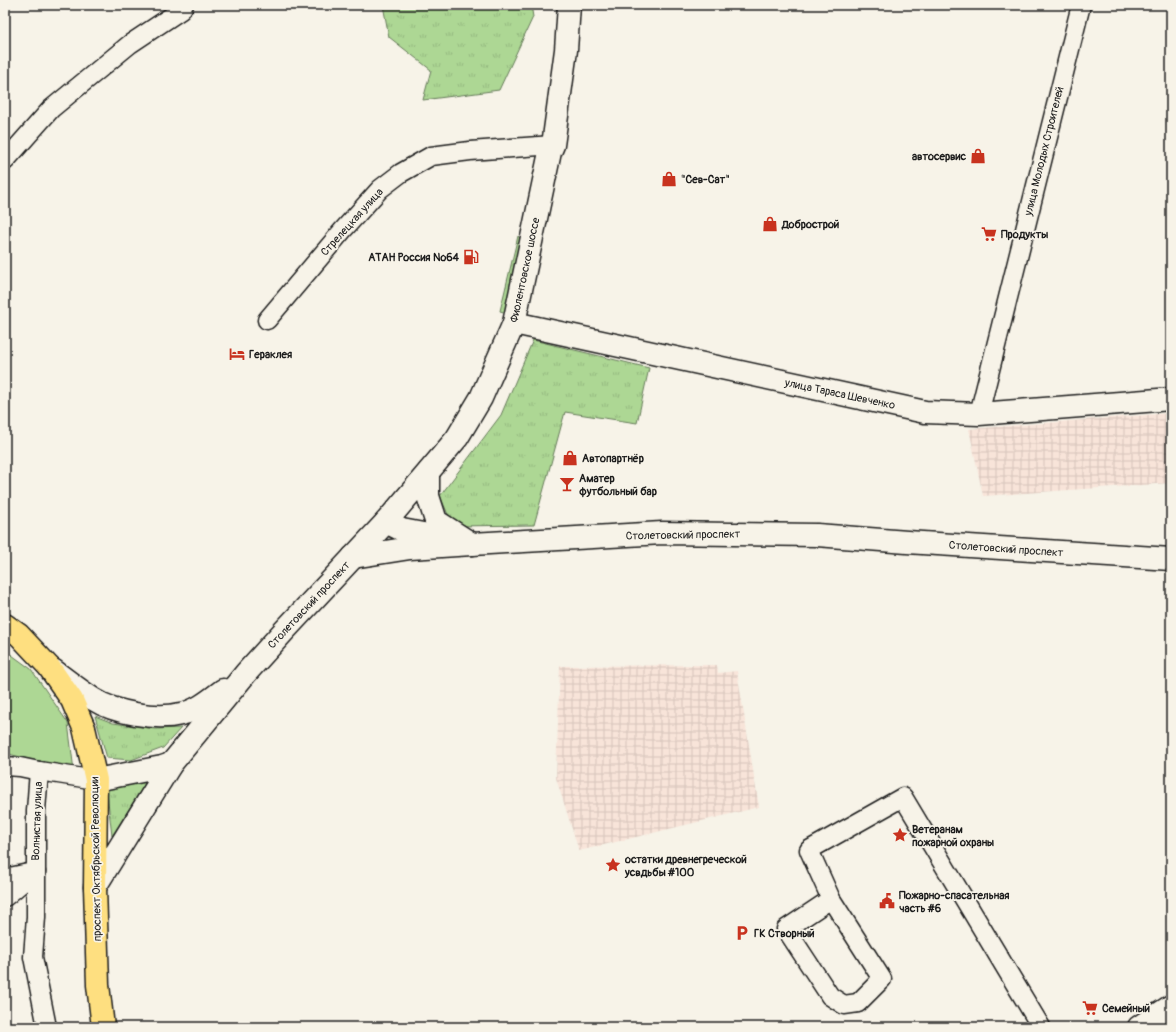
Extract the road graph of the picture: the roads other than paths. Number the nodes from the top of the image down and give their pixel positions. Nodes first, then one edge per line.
1 (184, 5) edge
2 (569, 5) edge
3 (1080, 5) edge
4 (553, 145) junction
5 (5, 161) edge
6 (267, 320) dead end
7 (514, 323) junction
8 (1171, 399) edge
9 (979, 414) junction
10 (428, 473) junction
11 (386, 522) junction
12 (472, 544) junction
13 (353, 557) junction
14 (1171, 559) edge
15 (5, 626) edge
16 (5, 635) edge
17 (49, 667) junction
18 (246, 673) junction
19 (171, 764) junction
20 (5, 766) edge
21 (39, 771) junction
22 (96, 780) junction
23 (36, 871) junction
24 (5, 878) edge
25 (96, 887) junction
26 (5, 897) edge
27 (831, 899) junction
28 (1171, 1006) edge
29 (47, 1027) edge
30 (104, 1027) edge
31 (1041, 1027) edge
32 (1139, 1027) edge

1 - 5 street
2 - 4 main road, Фиолентовское шоссе
3 - 9 street, улица Молодых Строителей
4 - 6 street, Стрелецкая улица
4 - 7 main road, Фиолентовское шоссе
7 - 9 main road, улица Тараса Шевченко
7 - 10 main road, Фиолентовское шоссе
8 - 9 main road, улица Тараса Шевченко
10 - 11 main road, Фиолентовское шоссе
10 - 12 main road
11 - 12 main road
11 - 13 main road, Фиолентовское шоссе
12 - 13 main road, Столетовский проспект
12 - 14 main road, Столетовский проспект
13 - 18 main road, Столетовский проспект
15 - 17 main road, проспект Октябрьской Революции
16 - 22 main road
17 - 18 main road, Столетовский проспект
17 - 22 main road, проспект Октябрьской Революции
18 - 19 main road, Столетовский проспект
19 - 22 main road
19 - 25 main road, Столетовский проспект
20 - 21 street
21 - 22 street
21 - 23 street, Волнистая улица
22 - 25 main road, проспект Октябрьской Революции
23 - 24 street, Волнистая улица
23 - 26 street, Волнистая улица
23 - 29 street, Волнистая улица
25 - 30 main road, проспект Октябрьской Революции
27 - 27 street
27 - 31 street
28 - 32 main road

